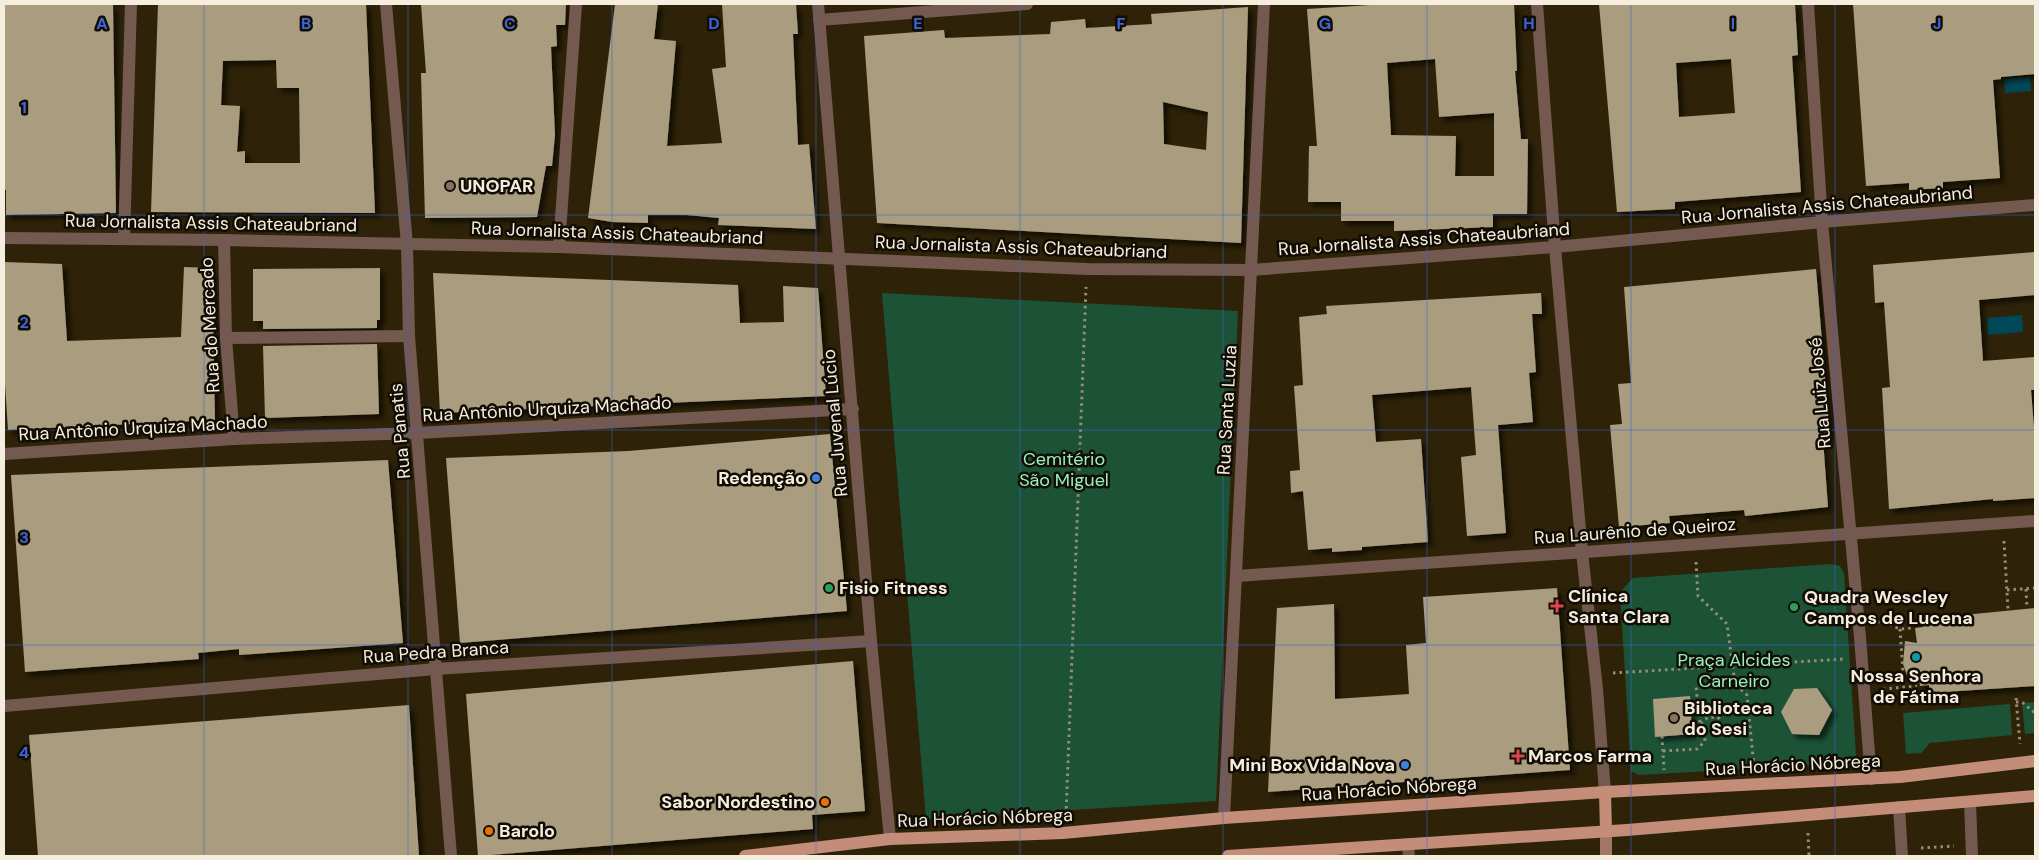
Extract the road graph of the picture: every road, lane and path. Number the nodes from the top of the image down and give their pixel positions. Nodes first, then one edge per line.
1 (131, 4) edge
2 (386, 4) edge
3 (576, 4) edge
4 (818, 4) edge
5 (1028, 4) edge
6 (1264, 4) edge
7 (1537, 4) edge
8 (1808, 4) edge
9 (819, 20) junction
10 (2035, 205) edge
11 (1822, 222) junction
12 (4, 238) edge
13 (124, 239) junction
14 (224, 240) junction
15 (407, 245) junction
16 (1555, 246) junction
17 (559, 247) junction
18 (838, 258) junction
19 (1087, 269) junction
20 (1250, 270) junction
21 (410, 336) junction
22 (226, 338) junction
23 (853, 410) junction
24 (417, 433) junction
25 (234, 439) junction
26 (4, 454) edge
27 (2035, 521) edge
28 (2003, 523) junction
29 (1850, 533) junction
30 (1695, 544) junction
31 (1582, 552) junction
32 (1237, 576) junction
33 (2035, 588) edge
34 (2026, 589) junction
35 (2007, 590) junction
36 (2027, 608) dead end
37 (2008, 609) dead end
38 (1859, 623) junction
39 (1913, 628) dead end
40 (1900, 629) junction
41 (871, 641) junction
42 (1862, 658) junction
43 (1732, 666) junction
44 (436, 668) junction
45 (1595, 674) junction
46 (1696, 685) dead end
47 (1904, 686) junction
48 (1917, 686) dead end
49 (1865, 691) junction
50 (4, 706) edge
51 (2035, 713) edge
52 (1721, 722) dead end
53 (1701, 724) junction
54 (1662, 736) dead end
55 (1663, 751) junction
56 (2035, 761) edge
57 (2014, 763) junction
58 (1664, 770) dead end
59 (1871, 779) junction
60 (1755, 785) junction
61 (1604, 792) junction
62 (2035, 796) edge
63 (1970, 802) junction
64 (1899, 807) junction
65 (1224, 818) junction
66 (1606, 831) junction
67 (1064, 833) junction
68 (890, 839) junction
69 (1959, 845) dead end
70 (1918, 848) dead end
71 (1408, 850) edge
72 (451, 856) edge
73 (745, 856) edge
74 (1228, 856) edge
75 (1606, 856) edge
76 (1902, 856) edge
77 (1972, 856) edge

1 - 13 street
2 - 15 street, Rua Panatis
3 - 17 street
4 - 9 street, Rua Juvenal Lúcio
5 - 9 street
6 - 20 street, Rua Santa Luzia
7 - 16 street
8 - 11 street, Rua Luiz José
9 - 18 street, Rua Juvenal Lúcio
10 - 11 street, Rua Jornalista Assis Chateaubriand
11 - 16 street, Rua Jornalista Assis Chateaubriand
11 - 29 street, Rua Luiz José
12 - 13 street, Rua Jornalista Assis Chateaubriand
13 - 14 street, Rua Jornalista Assis Chateaubriand
14 - 15 street, Rua Jornalista Assis Chateaubriand
14 - 22 street, Rua do Mercado
15 - 17 street, Rua Jornalista Assis Chateaubriand
15 - 21 street, Rua Panatis
16 - 20 street, Rua Jornalista Assis Chateaubriand
16 - 31 street
17 - 18 street, Rua Jornalista Assis Chateaubriand
18 - 19 street, Rua Jornalista Assis Chateaubriand
18 - 23 street, Rua Juvenal Lúcio
19 - 20 street, Rua Jornalista Assis Chateaubriand
19 - 67 path
20 - 32 street, Rua Santa Luzia
21 - 22 street
21 - 24 street, Rua Panatis
22 - 25 street, Rua do Mercado
23 - 24 street, Rua Antônio Urquiza Machado
23 - 41 street, Rua Juvenal Lúcio
24 - 25 street, Rua Antônio Urquiza Machado
24 - 44 street, Rua Panatis
25 - 26 street, Rua Antônio Urquiza Machado
27 - 28 street, Rua Laurênio de Queiroz
28 - 29 street, Rua Laurênio de Queiroz
28 - 35 path
29 - 30 street, Rua Laurênio de Queiroz
29 - 38 street, Rua Luiz José
30 - 31 street, Rua Laurênio de Queiroz
30 - 43 path
31 - 32 street, Rua Laurênio de Queiroz
31 - 45 street
32 - 65 street, Rua Santa Luzia
33 - 34 path
34 - 35 path
34 - 36 path
35 - 37 path
38 - 40 path
38 - 42 street, Rua Luiz José
39 - 40 path
40 - 47 path
41 - 44 street, Rua Pedra Branca
41 - 68 street, Rua Juvenal Lúcio
42 - 43 path
42 - 49 street, Rua Luiz José
43 - 45 path
43 - 60 path
44 - 50 street, Rua Pedra Branca
44 - 72 street, Rua Panatis
45 - 61 street
46 - 53 path
47 - 48 path
47 - 49 path
49 - 59 street, Rua Luiz José
51 - 57 path
52 - 53 path
53 - 55 path
54 - 55 path
55 - 58 path
56 - 57 main road, Rua Horácio Nóbrega
57 - 59 main road, Rua Horácio Nóbrega
59 - 60 main road, Rua Horácio Nóbrega
60 - 61 main road, Rua Horácio Nóbrega
61 - 65 main road, Rua Horácio Nóbrega
61 - 66 main road
62 - 63 main road
63 - 64 main road
63 - 77 street
64 - 66 main road
64 - 76 street
65 - 67 main road, Rua Horácio Nóbrega
66 - 71 main road
66 - 75 main road
67 - 68 main road, Rua Horácio Nóbrega
68 - 73 main road, Rua Horácio Nóbrega
69 - 70 path
71 - 74 main road

